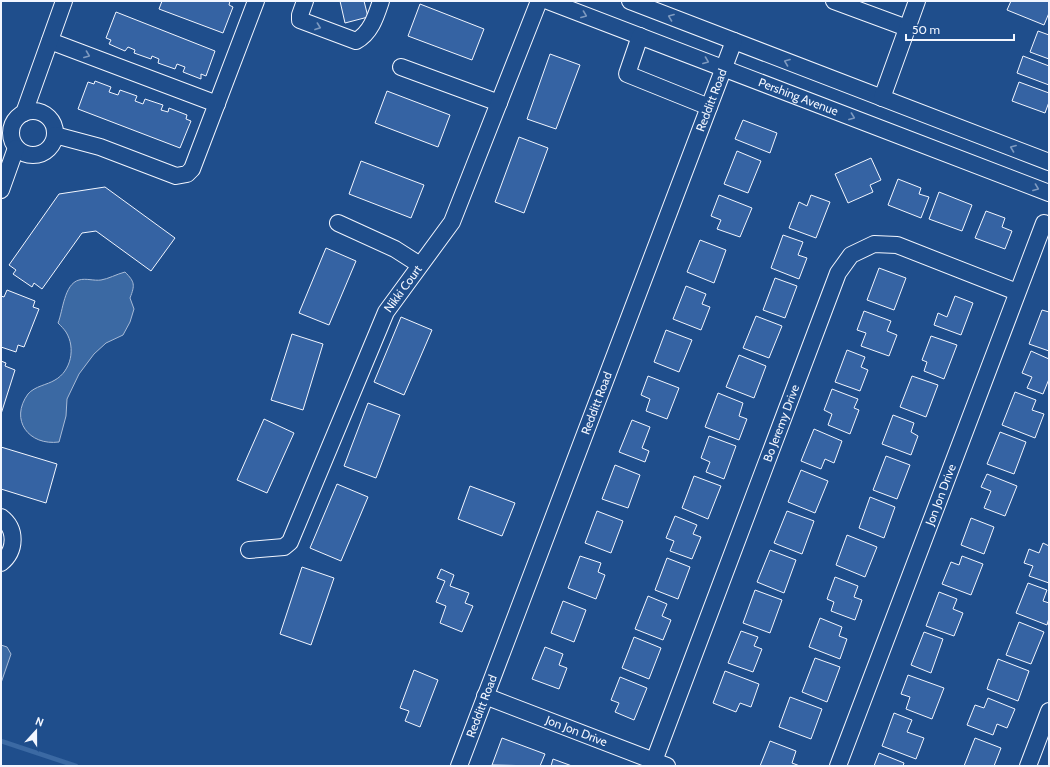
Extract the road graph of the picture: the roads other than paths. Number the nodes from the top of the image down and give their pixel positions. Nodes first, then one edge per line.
1 (64, 1) edge
2 (256, 1) edge
3 (305, 1) edge
4 (381, 1) edge
5 (539, 1) edge
6 (548, 1) edge
7 (630, 1) edge
8 (834, 1) edge
9 (917, 1) edge
10 (907, 28) junction
11 (640, 36) junction
12 (50, 41) junction
13 (734, 41) junction
14 (401, 66) dead end
15 (724, 68) junction
16 (882, 98) junction
17 (498, 103) junction
18 (217, 104) junction
19 (709, 107) junction
20 (24, 112) junction
21 (55, 135) junction
22 (16, 148) junction
23 (1049, 162) edge
24 (1, 190) edge
25 (1049, 193) edge
26 (338, 223) dead end
27 (1044, 223) dead end
28 (420, 265) junction
29 (1017, 292) junction
30 (1, 517) edge
31 (249, 550) dead end
32 (1, 563) edge
33 (485, 696) junction
34 (1049, 711) edge
35 (660, 763) edge
36 (459, 766) edge
37 (838, 766) edge
38 (1028, 766) edge

1 - 12 street
2 - 18 street
3 -> 4 street
5 - 17 street, Nikki Court
6 -> 11 street, Pershing Avenue
13 -> 7 street
8 - 10 street
9 - 10 street
10 - 16 street
11 -> 15 street, Pershing Avenue
11 - 19 street
12 -> 18 street
12 - 20 street
13 - 15 street, Redditt Road
16 -> 13 street
14 - 17 street
15 - 19 street, Redditt Road
15 -> 25 street, Pershing Avenue
23 -> 16 street
17 - 28 street, Nikki Court
18 - 21 street
19 - 33 street, Redditt Road
20 - 21 street
20 - 22 street
21 - 22 street
22 - 24 street
26 - 28 street
27 - 29 street, Jon Jon Drive
28 - 31 street, Nikki Court
29 - 35 street, Bo Jeremy Drive
29 - 37 street, Jon Jon Drive
30 - 32 street
33 - 35 street, Jon Jon Drive
33 - 36 street, Redditt Road
34 - 38 street

